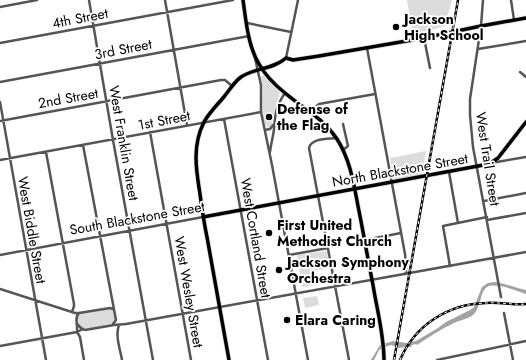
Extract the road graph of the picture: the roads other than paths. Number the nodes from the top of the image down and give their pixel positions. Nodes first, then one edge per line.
1 (37, 0) edge
2 (89, 0) edge
3 (165, 0) edge
4 (234, 0) edge
5 (242, 0) edge
6 (298, 0) edge
7 (483, 0) edge
8 (511, 0) edge
9 (0, 7) edge
10 (168, 12) junction
11 (526, 18) edge
12 (514, 20) junction
13 (247, 23) junction
14 (94, 26) junction
15 (481, 26) junction
16 (291, 32) junction
17 (250, 38) junction
18 (424, 38) junction
19 (526, 41) edge
20 (0, 43) edge
21 (367, 48) junction
22 (478, 49) junction
23 (174, 50) junction
24 (254, 55) junction
25 (286, 58) junction
26 (100, 64) junction
27 (430, 68) dead end
28 (262, 69) junction
29 (257, 70) junction
30 (520, 72) dead end
31 (526, 77) edge
32 (0, 82) edge
33 (232, 86) junction
34 (181, 88) junction
35 (285, 94) junction
36 (375, 94) junction
37 (107, 101) junction
38 (0, 102) edge
39 (261, 112) junction
40 (314, 114) junction
41 (224, 119) junction
42 (2, 121) edge
43 (204, 122) junction
44 (526, 122) edge
45 (343, 124) dead end
46 (188, 125) junction
47 (274, 125) junction
48 (265, 130) junction
49 (150, 132) junction
50 (273, 134) junction
51 (266, 136) junction
52 (336, 138) junction
53 (113, 140) junction
54 (83, 145) junction
55 (343, 150) junction
56 (46, 152) junction
57 (270, 154) junction
58 (10, 158) junction
59 (526, 158) edge
60 (0, 160) edge
61 (491, 164) junction
62 (477, 167) junction
63 (449, 172) junction
64 (392, 182) junction
65 (355, 189) junction
66 (526, 193) edge
67 (318, 196) junction
68 (484, 201) junction
69 (279, 203) junction
70 (240, 210) junction
71 (526, 213) edge
72 (203, 217) junction
73 (487, 219) junction
74 (458, 223) junction
75 (166, 224) junction
76 (130, 231) junction
77 (402, 233) junction
78 (100, 236) junction
79 (365, 240) junction
80 (63, 243) junction
81 (328, 248) junction
82 (26, 250) junction
83 (526, 252) edge
84 (0, 254) edge
85 (289, 255) junction
86 (494, 258) junction
87 (450, 266) junction
88 (406, 274) junction
89 (372, 280) junction
90 (335, 287) junction
91 (0, 289) edge
92 (296, 294) junction
93 (501, 297) dead end
94 (35, 300) junction
95 (257, 301) junction
96 (112, 304) junction
97 (220, 307) junction
98 (110, 308) junction
99 (114, 310) junction
100 (72, 312) junction
101 (80, 313) junction
102 (504, 313) dead end
103 (183, 314) junction
104 (76, 319) junction
105 (116, 320) junction
106 (146, 320) junction
107 (77, 324) junction
108 (112, 325) junction
109 (119, 325) junction
110 (83, 329) junction
111 (77, 332) junction
112 (42, 338) junction
113 (526, 341) edge
114 (510, 344) junction
115 (0, 346) edge
116 (46, 360) edge
117 (84, 360) edge
118 (122, 360) edge
119 (153, 360) edge
120 (191, 360) edge
121 (229, 360) edge
122 (268, 360) edge
123 (308, 360) edge
124 (349, 360) edge
125 (384, 360) edge
126 (437, 360) edge
127 (513, 360) edge

1 - 9 street
2 - 14 street, West Franklin Street
3 - 10 street
4 - 10 street, 4th Street
5 - 13 main road
6 - 16 street
7 - 15 street, West Trail Street
8 - 12 street
10 - 14 street, 4th Street
10 - 23 street
11 - 12 main road
12 - 15 main road
13 - 16 street
13 - 17 main road
14 - 20 street, 4th Street
14 - 26 street, West Franklin Street
15 - 18 main road
15 - 22 street, West Trail Street
16 - 25 street
17 - 23 street, 3rd Street
17 - 24 main road
18 - 21 main road
18 - 27 street
19 - 22 street
21 - 25 main road
21 - 36 street
22 - 62 street, West Trail Street
23 - 26 street, 3rd Street
23 - 34 street
24 - 28 main road
24 - 29 street
25 - 28 main road
26 - 32 street, 3rd Street
26 - 37 street, West Franklin Street
28 - 29 main road
28 - 35 main road
29 - 33 main road
29 - 39 street
30 - 31 street
33 - 34 street, 2nd Street
33 - 43 main road
34 - 37 street, 2nd Street
34 - 46 street
35 - 40 main road
35 - 47 street
36 - 40 street
36 - 64 street
37 - 42 street, 2nd Street
37 - 53 street, West Franklin Street
38 - 42 street, West Biddle Street
39 - 41 street, 1st Street
39 - 48 street
40 - 52 main road
41 - 43 street, 1st Street
41 - 70 street, West Cortland Street
42 - 58 street, West Biddle Street
43 - 46 street, 1st Street
43 - 72 main road
44 - 61 main road
45 - 55 street
46 - 49 street, 1st Street
47 - 48 street
47 - 50 street
48 - 51 street
49 - 53 street, 1st Street
49 - 75 street, West Wesley Street
50 - 51 street
50 - 57 street
51 - 57 street
52 - 55 main road
52 - 67 street
53 - 54 street, 1st Street
53 - 76 street, West Franklin Street
54 - 56 street, 1st Street
54 - 78 street
55 - 65 main road
56 - 58 street, 1st Street
56 - 80 street
57 - 69 street
58 - 60 street, 1st Street
58 - 82 street, West Biddle Street
59 - 61 street, North Blackstone Street
61 - 62 main road, North Blackstone Street
62 - 63 main road, North Blackstone Street
62 - 68 street, West Trail Street
63 - 64 main road, North Blackstone Street
63 - 74 street
64 - 65 main road, North Blackstone Street
64 - 77 street
65 - 67 main road, North Blackstone Street
65 - 79 main road
66 - 68 street
67 - 69 main road, North Blackstone Street
67 - 81 street
68 - 73 street, West Trail Street
69 - 70 main road, South Blackstone Street
69 - 85 street
70 - 72 main road, South Blackstone Street
70 - 95 street, West Cortland Street
71 - 73 street
72 - 75 street, South Blackstone Street
72 - 97 main road
73 - 74 street
73 - 86 street, West Trail Street
74 - 87 street
75 - 76 street, South Blackstone Street
75 - 103 street, West Wesley Street
76 - 78 street, South Blackstone Street
76 - 106 street, West Franklin Street
77 - 79 street
77 - 88 street
78 - 80 street, South Blackstone Street
78 - 96 street
79 - 89 main road
80 - 82 street, South Blackstone Street
80 - 100 street
81 - 85 street
81 - 90 street
82 - 84 street, South Blackstone Street
82 - 94 street, West Biddle Street
83 - 86 street
85 - 92 street
86 - 87 street
86 - 93 street, West Trail Street
87 - 88 street
88 - 89 street
89 - 90 street
89 - 125 main road
90 - 92 street
90 - 124 street
91 - 94 street
92 - 95 street
92 - 123 street
94 - 100 street
94 - 112 street, West Biddle Street
95 - 97 street
95 - 122 street, West Cortland Street
96 - 98 street
96 - 99 street
97 - 103 street
97 - 121 main road
98 - 99 street
98 - 101 street
99 - 105 street
100 - 101 street
100 - 104 street
101 - 104 street
102 - 114 street
103 - 106 street
103 - 120 street, West Wesley Street
104 - 107 street
105 - 108 street
105 - 109 street
106 - 109 street
106 - 119 street, West Franklin Street
107 - 110 street
107 - 111 street
108 - 109 street
108 - 110 street
109 - 118 street
110 - 111 street
111 - 112 street
111 - 117 street
112 - 115 street
112 - 116 street, West Biddle Street
113 - 114 street
114 - 126 street
114 - 127 street

